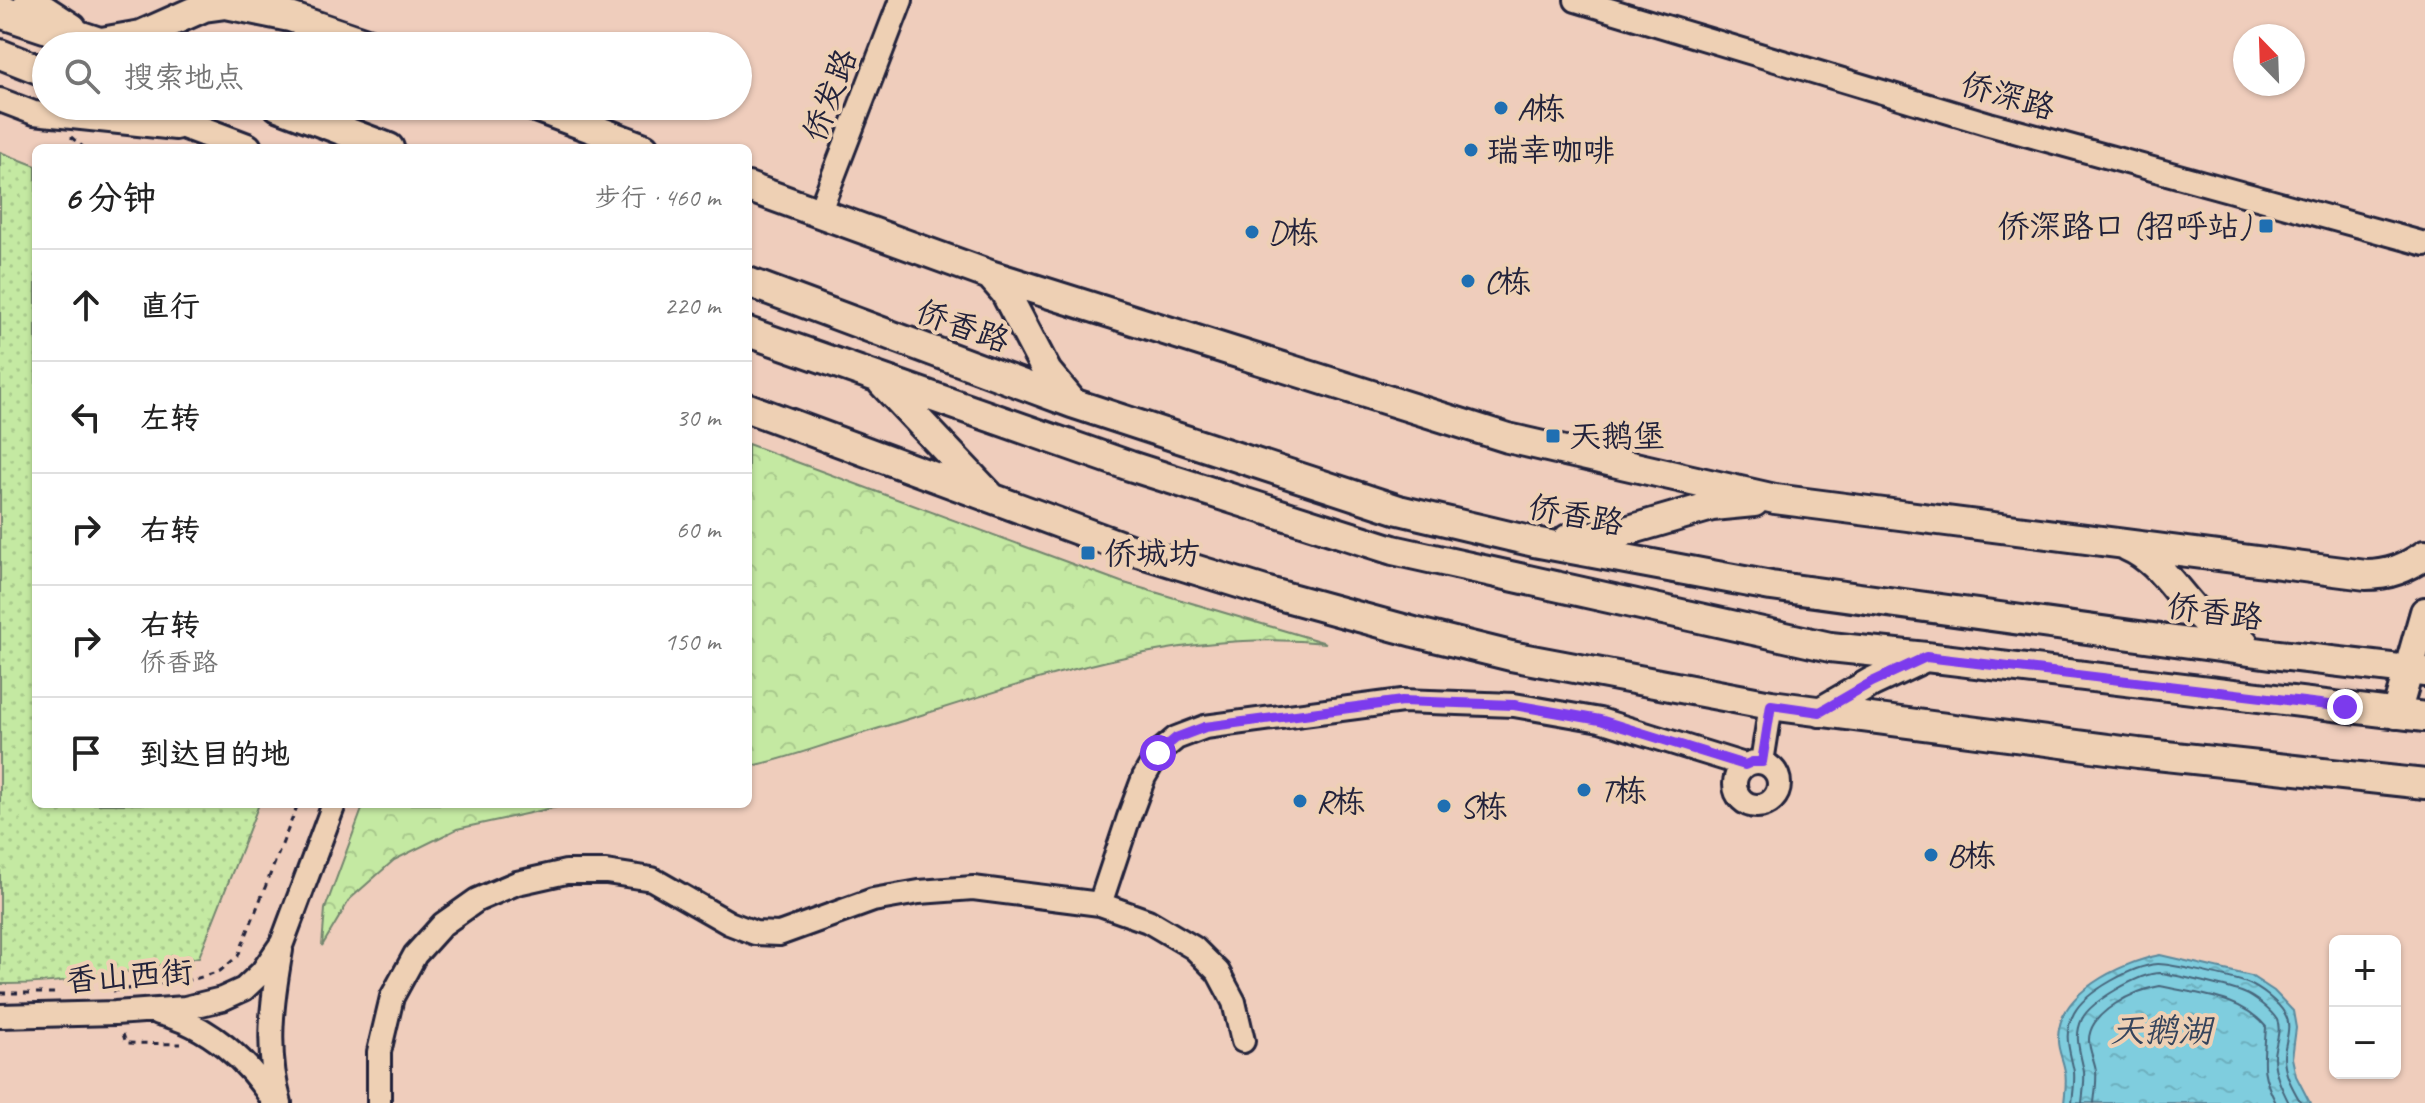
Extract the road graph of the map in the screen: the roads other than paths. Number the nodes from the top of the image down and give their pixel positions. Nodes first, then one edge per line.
1 (29, 0) edge
2 (901, 0) edge
3 (1576, 0) edge
4 (212, 2) edge
5 (291, 9) edge
6 (0, 11) edge
7 (64, 32) edge
8 (81, 32) edge
9 (148, 32) edge
10 (342, 32) edge
11 (0, 54) edge
12 (32, 67) edge
13 (0, 100) edge
14 (32, 112) edge
15 (102, 120) edge
16 (173, 120) edge
17 (315, 120) edge
18 (570, 120) edge
19 (199, 130) junction
20 (236, 144) edge
21 (378, 144) edge
22 (633, 144) edge
23 (752, 188) edge
24 (819, 213) junction
25 (2425, 244) edge
26 (990, 275) junction
27 (752, 283) edge
28 (752, 333) edge
29 (879, 378) junction
30 (1072, 403) junction
31 (752, 410) edge
32 (1775, 499) junction
33 (996, 501) junction
34 (1534, 542) junction
35 (2117, 542) junction
36 (2425, 555) edge
37 (2425, 612) edge
38 (2271, 654) junction
39 (1926, 657) junction
40 (2417, 671) edge
41 (1771, 705) junction
42 (1820, 712) junction
43 (2396, 714) junction
44 (2425, 716) edge
45 (2425, 784) edge
46 (333, 808) edge
47 (1100, 904) junction
48 (282, 943) junction
49 (150, 1011) junction
50 (0, 1016) edge
51 (1243, 1041) dead end
52 (277, 1103) edge
53 (379, 1103) edge

1 - 8 main road
2 - 24 street, 侨发路
3 - 25 street, 侨深路
4 - 5 main road
4 - 9 main road
5 - 10 main road
6 - 7 highway
11 - 12 main road
13 - 14 street
15 - 19 street
16 - 19 main road
17 - 21 main road
18 - 22 main road
19 - 20 main road
23 - 24 main road
24 - 26 main road
26 - 30 main road
26 - 32 main road
27 - 30 main road, 侨香路
28 - 29 main road
29 - 33 main road
29 - 39 main road
30 - 34 main road, 侨香路
31 - 33 main road
32 - 34 main road
32 - 35 main road
33 - 41 main road
34 - 38 main road, 侨香路
35 - 36 main road
35 - 38 main road
37 - 40 main road
38 - 40 main road, 侨香路
39 - 42 main road
39 - 43 main road
40 - 43 main road
41 - 42 main road
41 - 47 street
42 - 45 main road
43 - 44 main road
46 - 48 street, 香山西街
47 - 51 street
47 - 53 street
48 - 49 street, 香山西街
48 - 52 street
49 - 50 street, 香山西街
49 - 52 street

